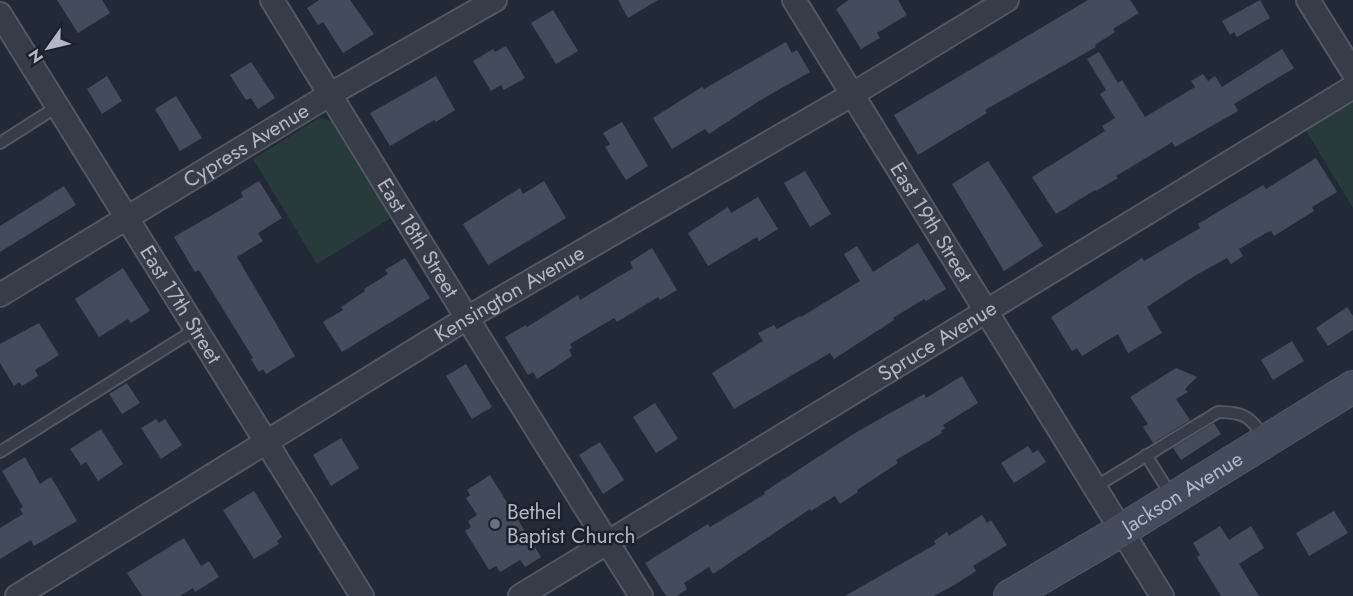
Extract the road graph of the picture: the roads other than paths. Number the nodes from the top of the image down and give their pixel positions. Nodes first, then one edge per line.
1 (272, 0) edge
2 (495, 0) edge
3 (794, 0) edge
4 (1007, 0) edge
5 (1308, 0) edge
6 (0, 14) edge
7 (1353, 72) edge
8 (1353, 87) edge
9 (329, 94) junction
10 (853, 94) junction
11 (58, 106) junction
12 (0, 143) edge
13 (127, 216) junction
14 (0, 295) edge
15 (987, 312) junction
16 (467, 318) junction
17 (196, 329) junction
18 (1353, 387) edge
19 (1266, 440) junction
20 (266, 441) junction
21 (0, 452) edge
22 (1146, 455) junction
23 (1095, 487) junction
24 (1173, 498) junction
25 (1122, 530) junction
26 (608, 543) junction
27 (17, 596) edge
28 (362, 596) edge
29 (520, 596) edge
30 (641, 596) edge
31 (1010, 596) edge
32 (1162, 596) edge

1 - 9 street, East 18th Street
2 - 9 street, Cypress Avenue
3 - 10 street, East 19th Street
4 - 10 street, Kensington Avenue
5 - 7 street
6 - 11 street, East 17th Street
8 - 15 street, Spruce Avenue
9 - 13 street, Cypress Avenue
9 - 16 street, East 18th Street
10 - 15 street, East 19th Street
10 - 16 street, Kensington Avenue
11 - 12 lane
11 - 13 street, East 17th Street
13 - 14 street, Cypress Avenue
13 - 17 street, East 17th Street
15 - 23 street, East 19th Street
15 - 26 street, Spruce Avenue
16 - 20 street, Kensington Avenue
16 - 26 street, East 18th Street
17 - 20 street, East 17th Street
17 - 21 lane
18 - 19 street, Jackson Avenue
19 - 22 lane
19 - 24 street, Jackson Avenue
20 - 27 street, Kensington Avenue
20 - 28 street, East 17th Street
22 - 23 lane
22 - 24 lane
23 - 25 street, East 19th Street
24 - 25 street, Jackson Avenue
25 - 31 street, Jackson Avenue
25 - 32 street, East 19th Street
26 - 29 street, Spruce Avenue
26 - 30 street, East 18th Street

